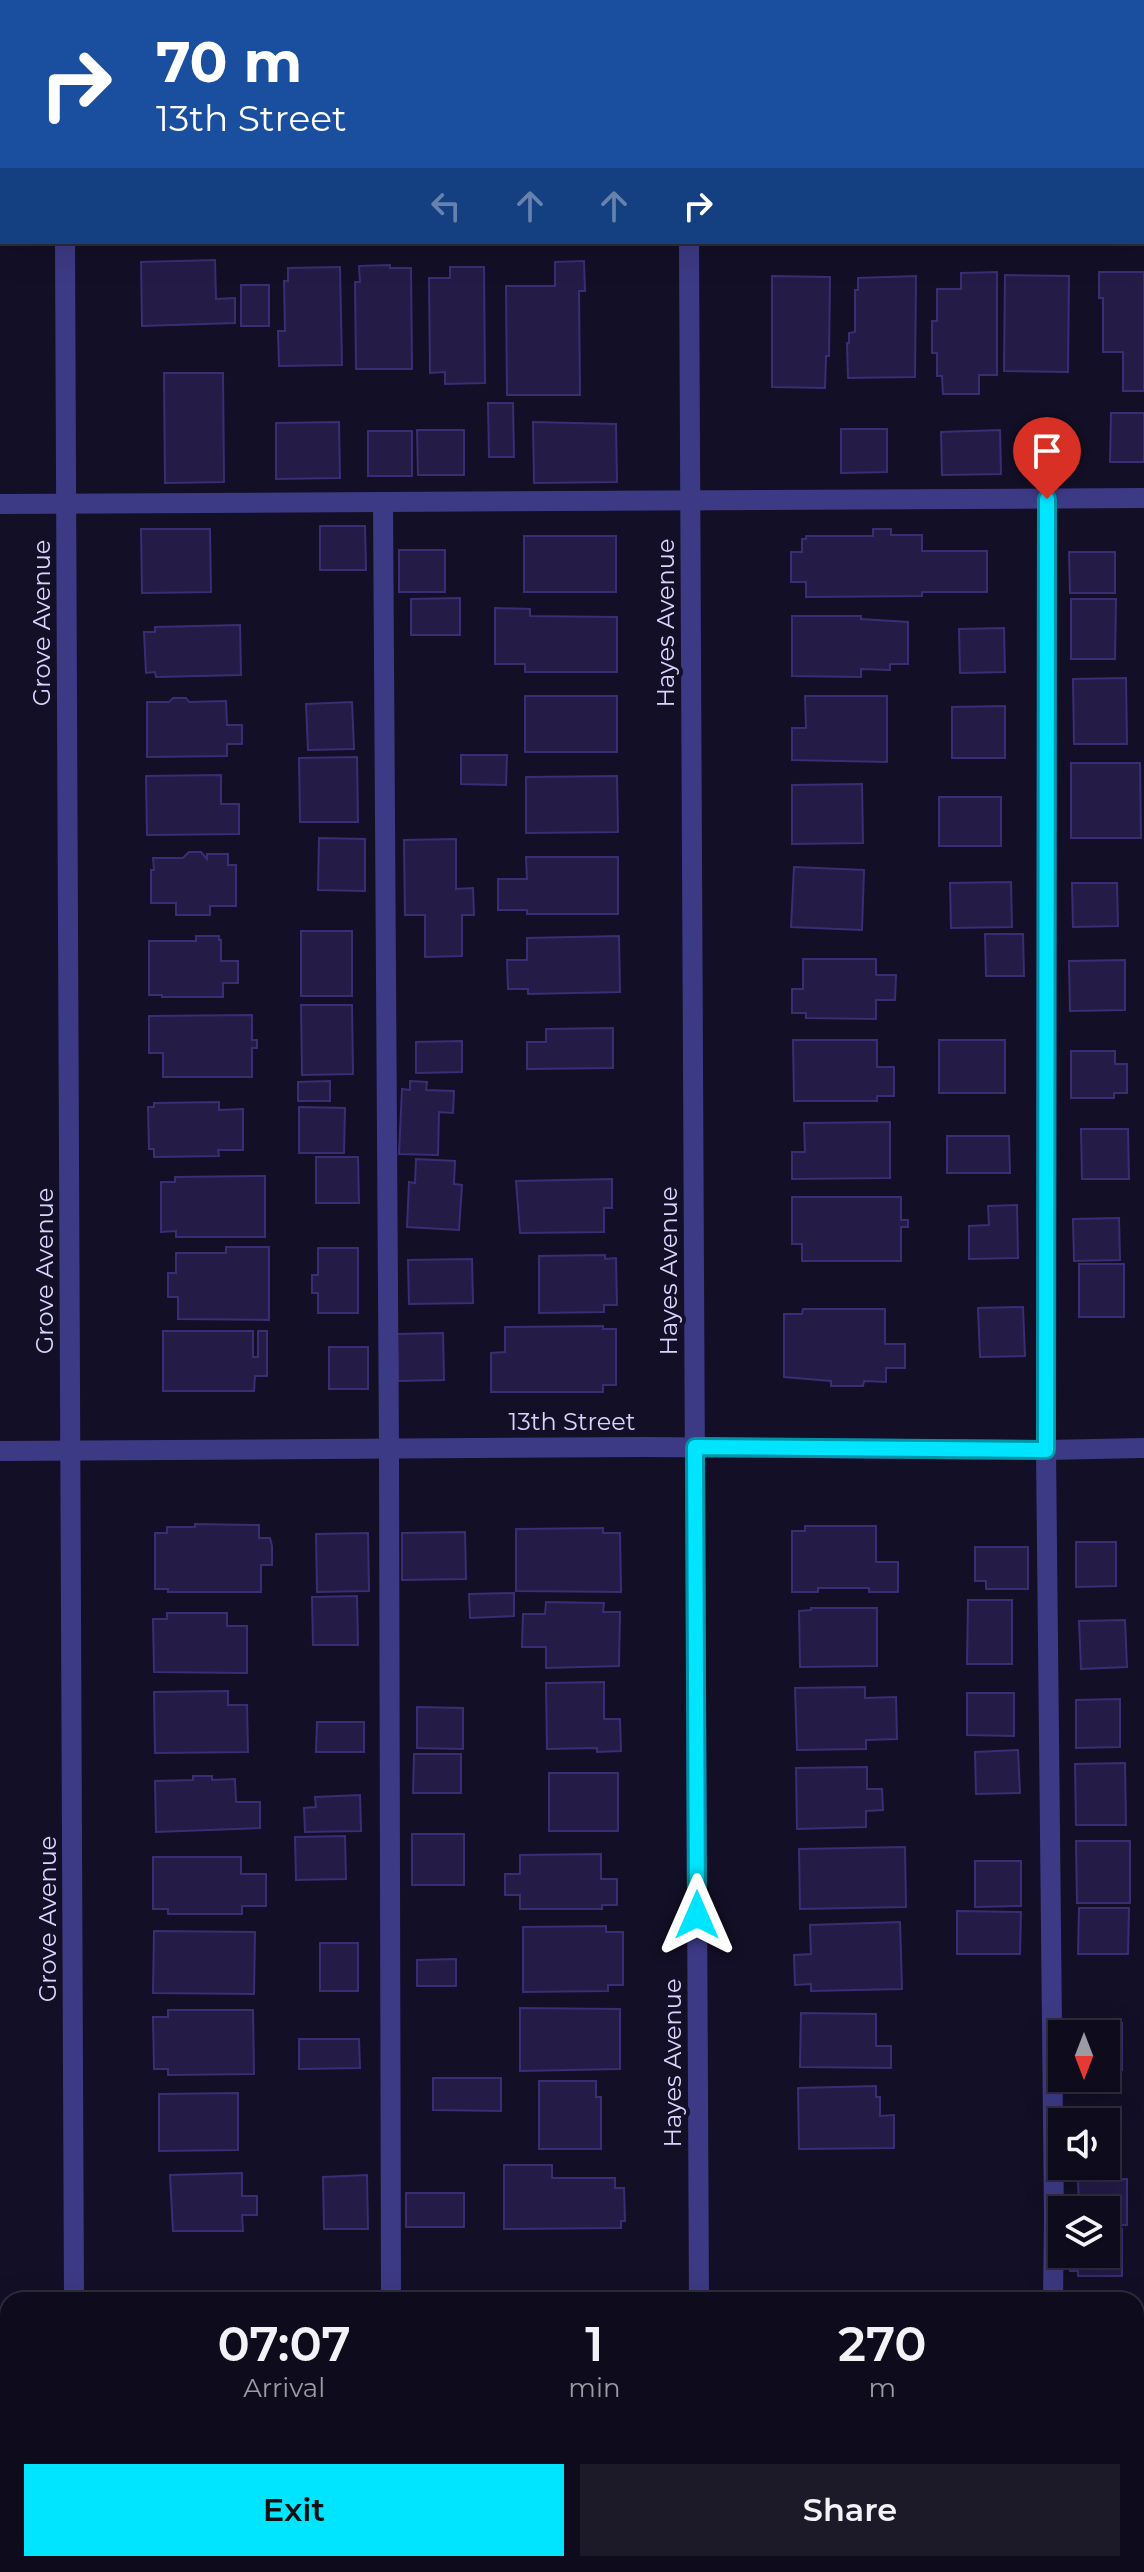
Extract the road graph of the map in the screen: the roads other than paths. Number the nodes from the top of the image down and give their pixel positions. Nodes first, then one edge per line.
1 (65, 244) edge
2 (689, 244) edge
3 (1144, 498) edge
4 (1047, 499) junction
5 (690, 501) junction
6 (383, 502) junction
7 (0, 504) edge
8 (66, 504) junction
9 (695, 1447) junction
10 (1144, 1448) edge
11 (389, 1449) junction
12 (1046, 1450) junction
13 (0, 1451) edge
14 (70, 1451) junction
15 (74, 2292) edge
16 (391, 2292) edge
17 (699, 2292) edge
18 (1053, 2292) edge

1 - 8 street, Grove Avenue
2 - 5 street, Hayes Avenue
3 - 4 street
4 - 5 street
4 - 12 street
5 - 6 street
5 - 9 street, Hayes Avenue
6 - 8 street
6 - 11 street
7 - 8 street
8 - 14 street, Grove Avenue
9 - 11 street, 13th Street
9 - 12 street, 13th Street
9 - 17 street, Hayes Avenue
10 - 12 street, 13th Street
11 - 14 street, 13th Street
11 - 16 street
12 - 18 street
13 - 14 street, 13th Street
14 - 15 street, Grove Avenue

